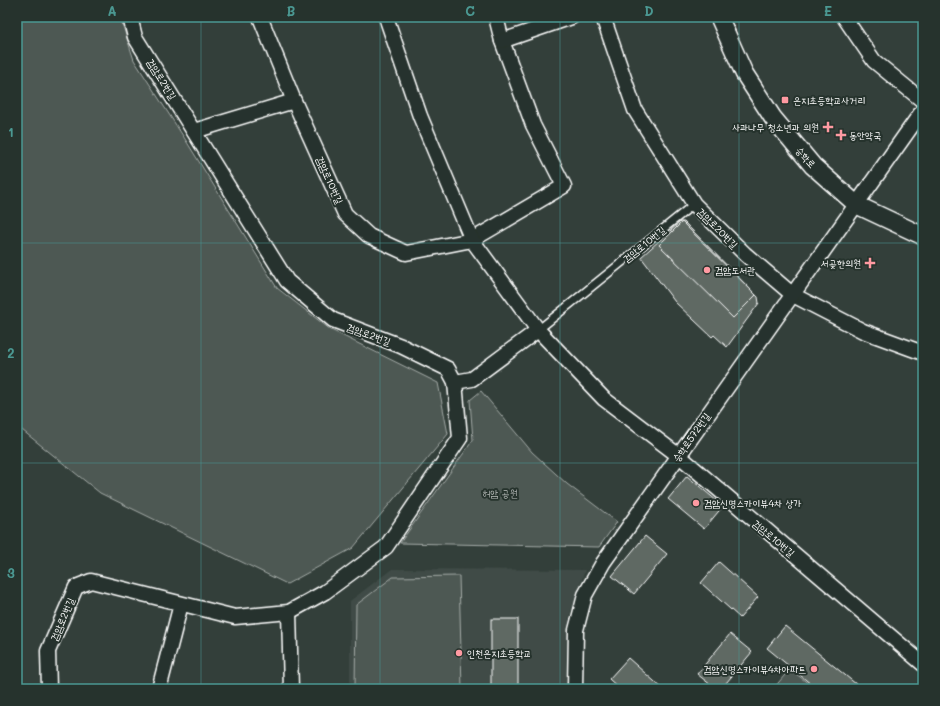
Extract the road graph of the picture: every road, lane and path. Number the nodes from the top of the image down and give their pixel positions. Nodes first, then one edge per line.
1 (130, 17) edge
2 (260, 17) edge
3 (386, 17) edge
4 (496, 17) edge
5 (572, 17) edge
6 (603, 17) edge
7 (719, 17) edge
8 (844, 17) edge
9 (502, 41) junction
10 (294, 101) junction
11 (923, 101) edge
12 (923, 110) edge
13 (194, 132) junction
14 (694, 204) junction
15 (857, 205) junction
16 (923, 236) edge
17 (472, 240) junction
18 (793, 294) junction
19 (538, 330) junction
20 (923, 353) edge
21 (455, 382) junction
22 (678, 456) junction
23 (182, 604) junction
24 (289, 612) junction
25 (923, 664) edge
26 (49, 689) edge
27 (159, 689) edge
28 (291, 689) edge
29 (575, 689) edge

1 - 13 street, 검암로2번길
2 - 10 street, 검암로10번길
3 - 17 street, 검암로10번길
4 - 9 street, 검암로10번길
5 - 9 street
6 - 14 street, 검암로20번길
7 - 15 street, 승학로
8 - 11 street
9 - 17 street, 검암로10번길
10 - 13 street
10 - 17 street, 검암로10번길
12 - 15 street, 승학로572번길
13 - 21 street, 검암로2번길
14 - 18 street, 검암로20번길
14 - 19 lane, 검암로10번길
15 - 16 street, 승학로
15 - 18 street, 승학로572번길
17 - 19 street, 검암로10번길
18 - 20 street, 검암로20번길
18 - 22 street, 승학로572번길
19 - 21 street
19 - 22 street, 검암로10번길
21 - 24 street, 검암로2번길
22 - 25 street, 검암로10번길
22 - 29 street, 승학로572번길
23 - 24 street, 검암로2번길
23 - 26 street, 검암로2번길
23 - 27 street
24 - 28 street

